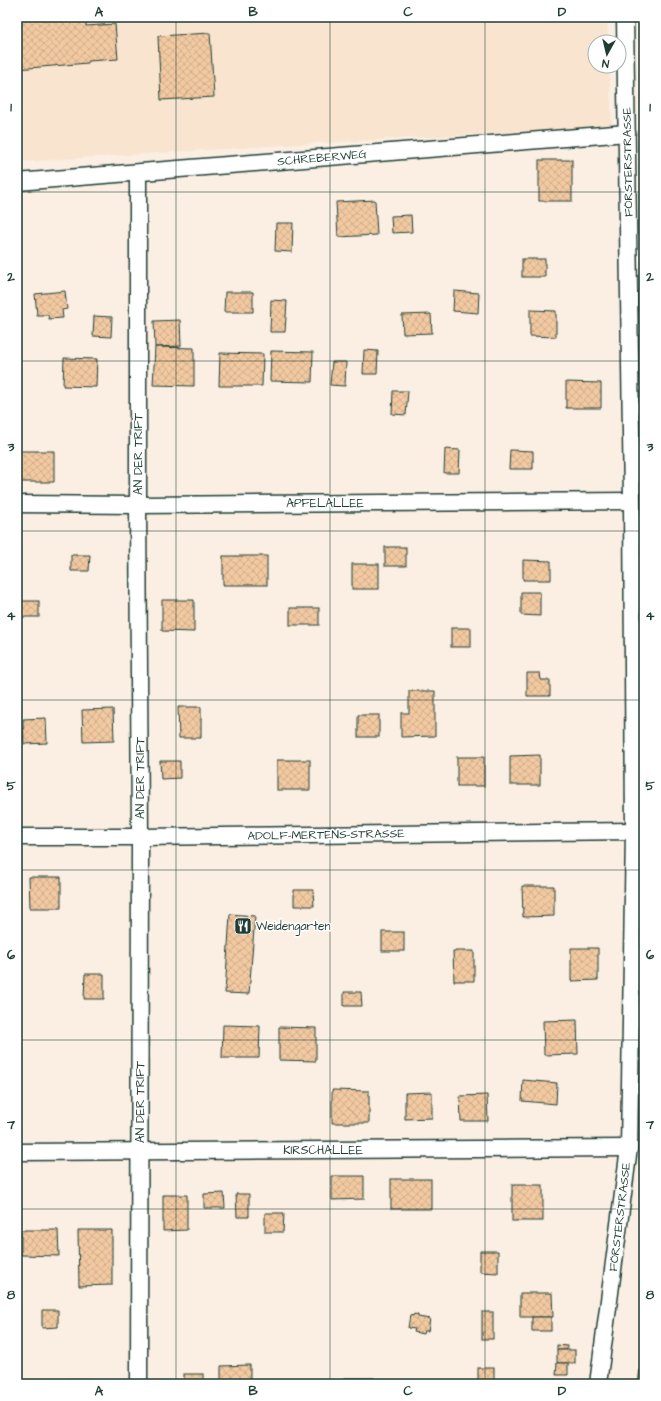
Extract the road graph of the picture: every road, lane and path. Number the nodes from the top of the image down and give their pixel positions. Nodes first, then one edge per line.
1 (625, 17) edge
2 (627, 133) junction
3 (138, 173) junction
4 (17, 182) edge
5 (632, 501) junction
6 (17, 504) edge
7 (138, 505) junction
8 (634, 831) junction
9 (17, 837) edge
10 (140, 837) junction
11 (629, 1148) junction
12 (140, 1151) junction
13 (17, 1152) edge
14 (139, 1384) edge
15 (598, 1384) edge

1 - 2 street, FÖRSTERSTRASSE
2 - 3 street, SCHREBERWEG
2 - 5 street, FÖRSTERSTRASSE
3 - 4 street, SCHREBERWEG
3 - 7 street, AN DER TRIFT
5 - 7 street, APFELALLEE
5 - 8 street, FÖRSTERSTRASSE
6 - 7 street, APFELALLEE
7 - 10 street, AN DER TRIFT
8 - 10 street, ADOLF-MERTENS-STRASSE
8 - 11 street, FÖRSTERSTRASSE
9 - 10 street, ADOLF-MERTENS-STRASSE
10 - 12 street, AN DER TRIFT
11 - 12 street, KIRSCHALLEE
11 - 15 street, FÖRSTERSTRASSE
12 - 13 street, KIRSCHALLEE
12 - 14 street, AN DER TRIFT

